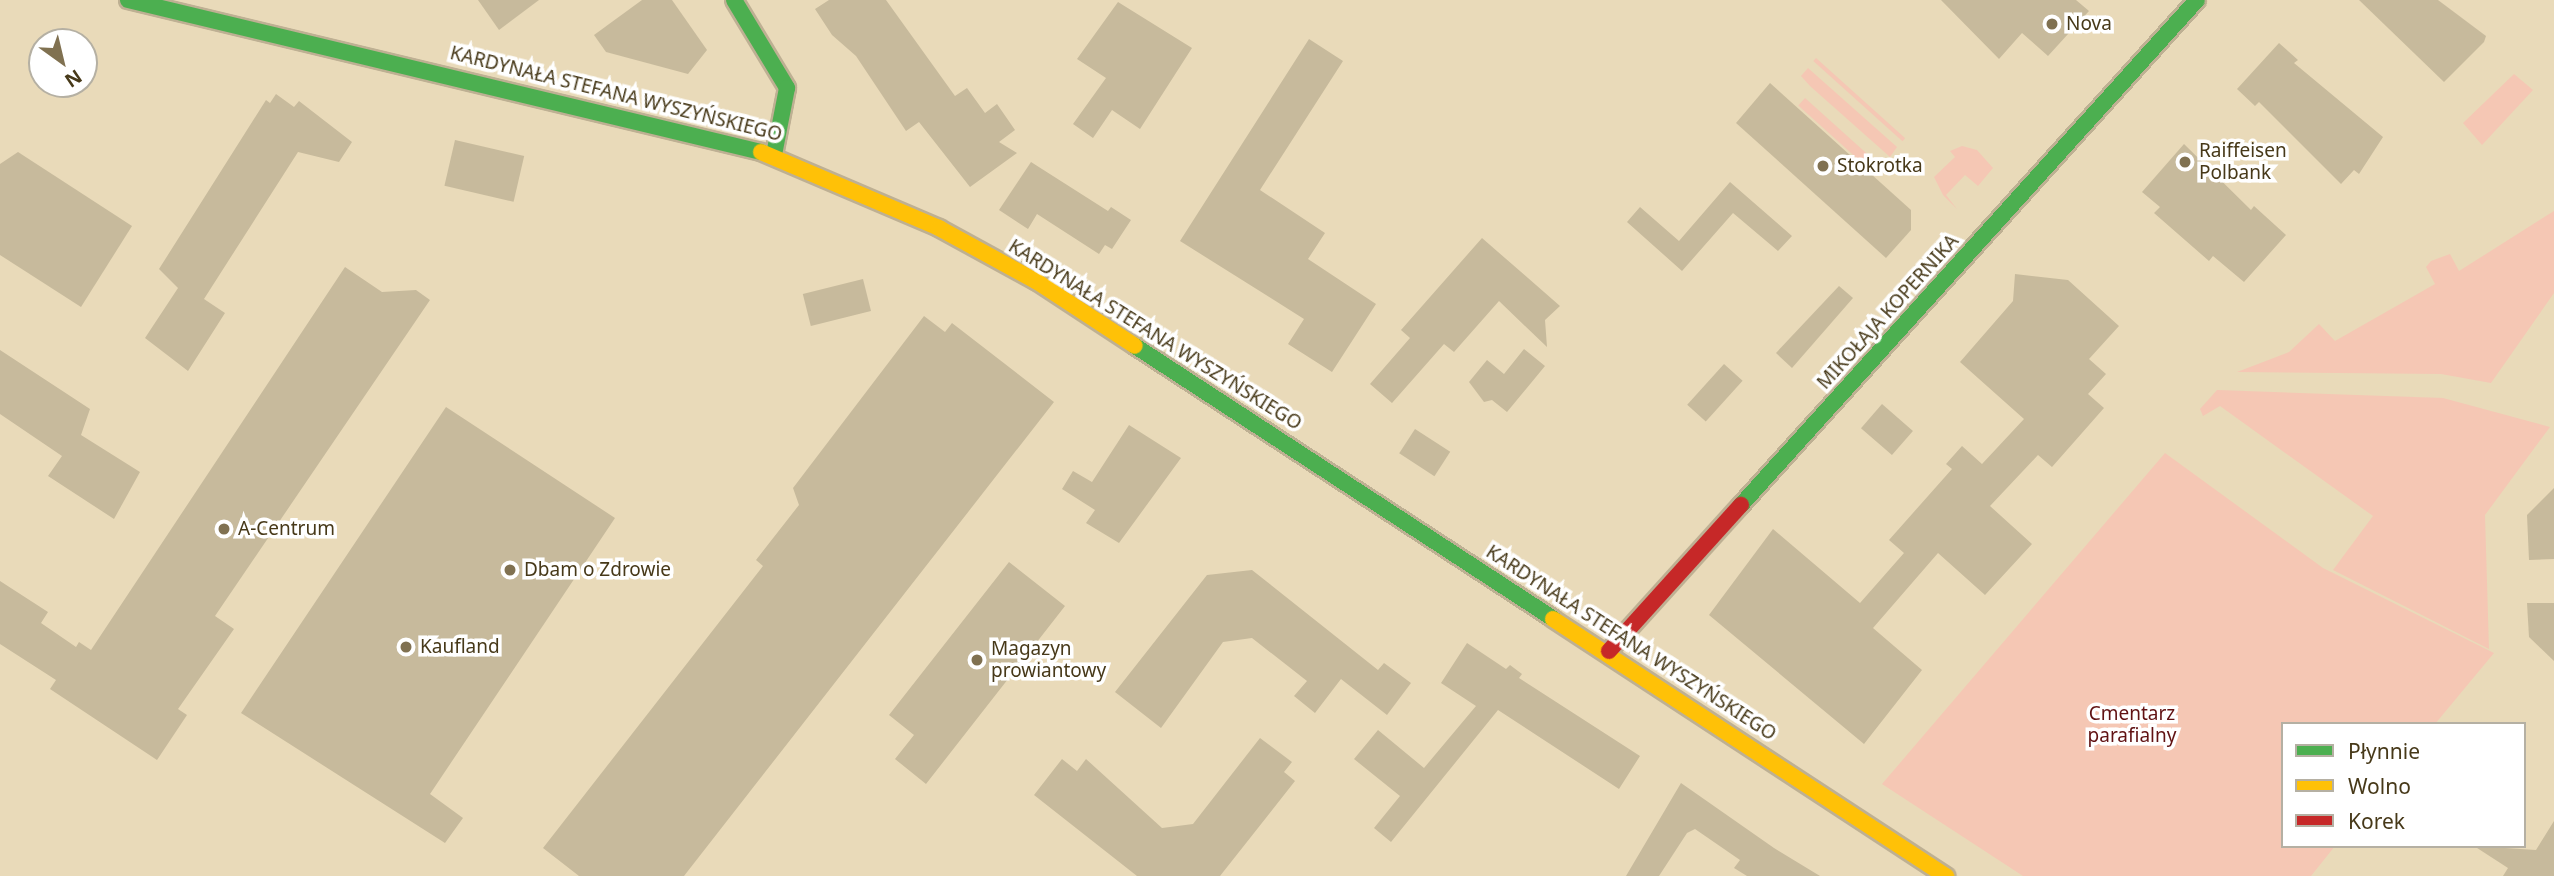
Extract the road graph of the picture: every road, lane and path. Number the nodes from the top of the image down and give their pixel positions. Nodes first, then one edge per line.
1 (128, 0) edge
2 (734, 0) edge
3 (2197, 0) edge
4 (774, 155) junction
5 (1609, 651) junction
6 (1946, 876) edge

1 - 4 street, KARDYNAŁA STEFANA WYSZYŃSKIEGO
2 - 4 street
3 - 5 street, MIKOŁAJA KOPERNIKA
4 - 5 street, KARDYNAŁA STEFANA WYSZYŃSKIEGO
5 - 6 street, KARDYNAŁA STEFANA WYSZYŃSKIEGO

